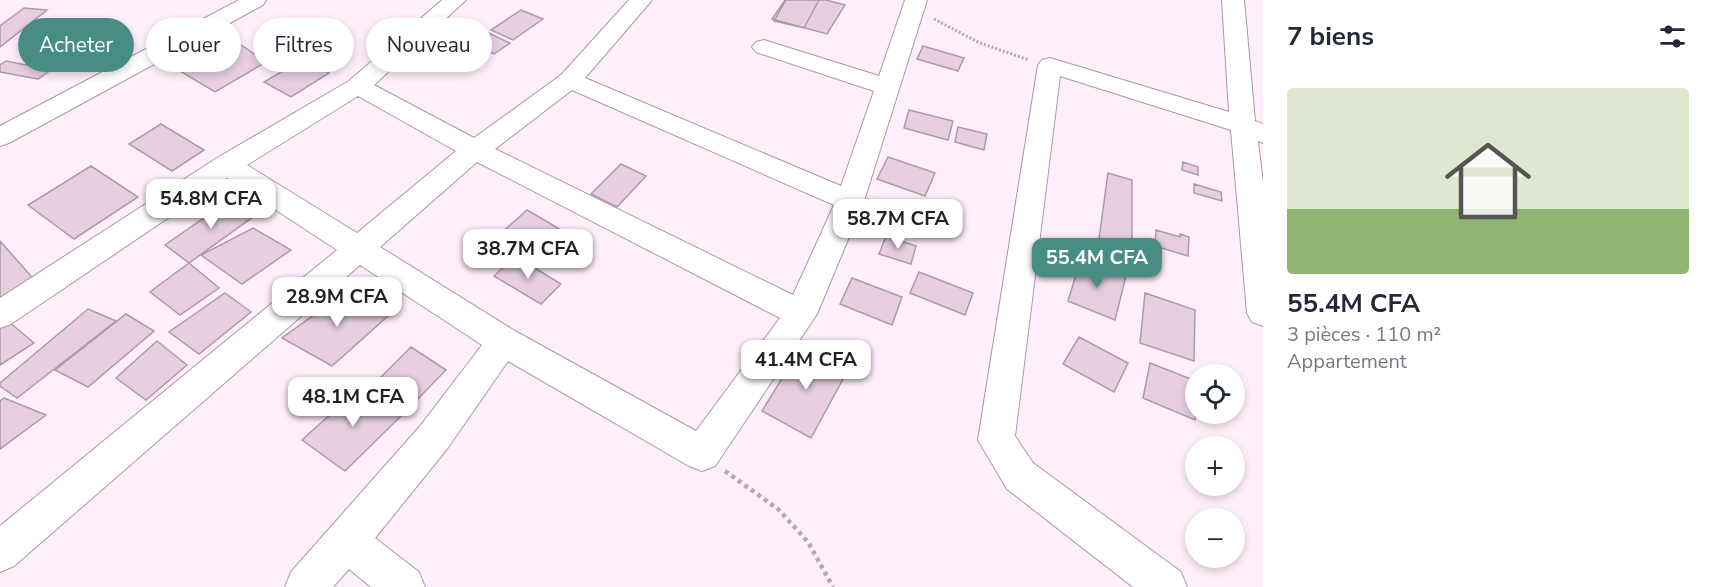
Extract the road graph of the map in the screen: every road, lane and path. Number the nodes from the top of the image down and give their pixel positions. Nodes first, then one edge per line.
1 (255, 0) edge
2 (455, 0) edge
3 (641, 0) edge
4 (1233, 0) edge
5 (915, 2) edge
6 (764, 47) dead end
7 (1050, 65) junction
8 (570, 80) junction
9 (358, 86) junction
10 (888, 87) junction
11 (1253, 130) edge
12 (0, 137) edge
13 (475, 150) junction
14 (227, 165) junction
15 (850, 201) junction
16 (358, 248) junction
17 (1263, 313) edge
18 (801, 314) junction
19 (0, 315) edge
20 (503, 341) junction
21 (702, 454) junction
22 (346, 541) junction
23 (0, 552) edge
24 (306, 587) edge
25 (405, 587) edge
26 (833, 587) edge
27 (1166, 587) edge

1 - 12 street
2 - 9 street
3 - 8 street
4 - 11 street
5 - 7 path
5 - 10 street
6 - 10 street
7 - 11 street
7 - 27 street
8 - 13 street
8 - 15 street
9 - 13 street
9 - 14 street
10 - 15 street
11 - 17 street
13 - 16 street
13 - 18 street
14 - 16 street
14 - 19 street
15 - 18 street
16 - 20 street
16 - 23 street
18 - 21 street
20 - 21 street
20 - 22 street
21 - 26 path
22 - 24 street
22 - 25 street

